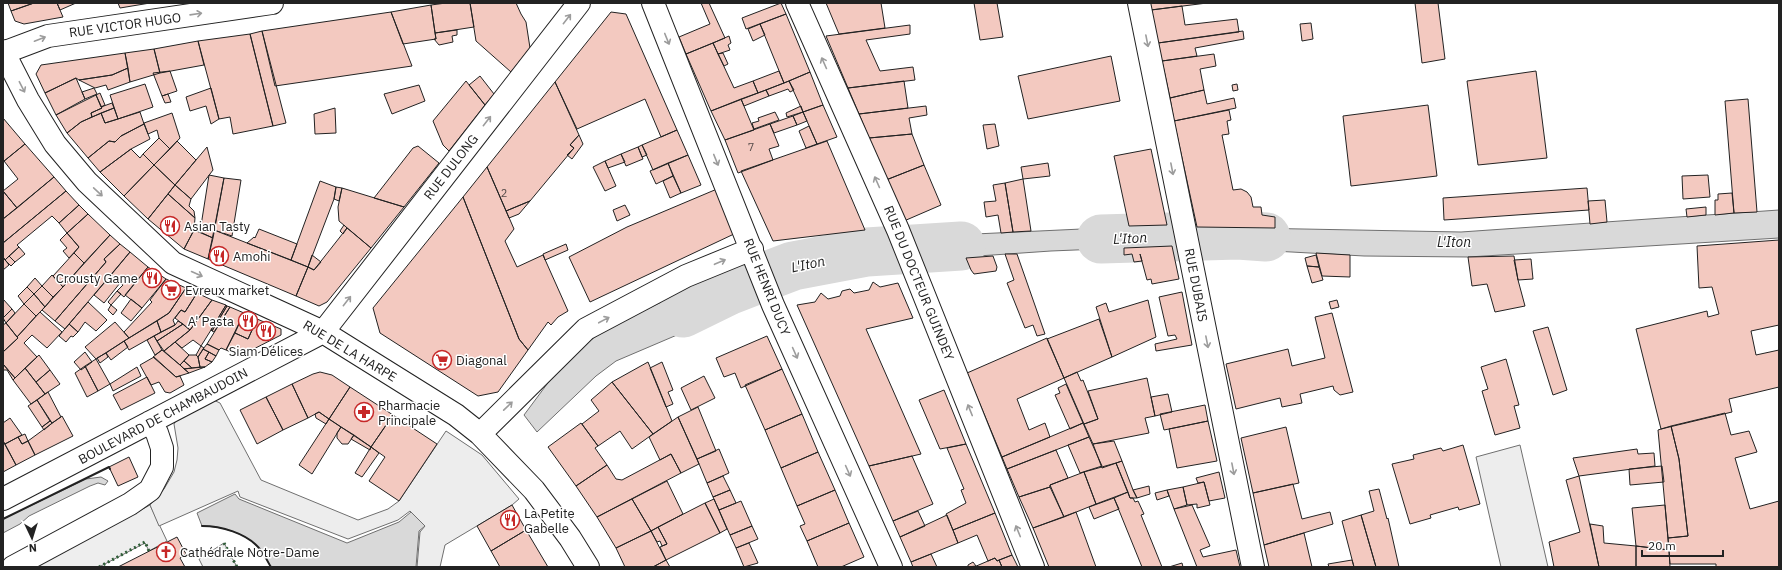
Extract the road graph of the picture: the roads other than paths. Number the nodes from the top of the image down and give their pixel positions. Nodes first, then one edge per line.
1 (272, 3) edge
2 (579, 3) edge
3 (653, 3) edge
4 (797, 3) edge
5 (1139, 3) edge
6 (3, 52) edge
7 (752, 249) junction
8 (323, 332) junction
9 (150, 422) junction
10 (480, 434) junction
11 (3, 499) edge
12 (13, 567) edge
13 (588, 567) edge
14 (891, 567) edge
15 (1033, 567) edge
16 (1253, 567) edge

6 -> 1 street, RUE VICTOR HUGO
8 -> 2 street, RUE DULONG
3 -> 7 street, RUE HENRI DUCY
15 -> 4 street, RUE DU DOCTEUR GUINDEY
5 -> 16 street, RUE DUBAIS
6 -> 8 street, RUE DE LA HARPE
10 -> 7 street
7 -> 14 street, RUE HENRI DUCY
8 - 9 street, BOULEVARD DE CHAMBAUDOIN
8 - 10 street, RUE DE LA HARPE
9 - 11 street, BOULEVARD DE CHAMBAUDOIN
9 - 12 street
10 - 13 street, RUE DE LA HARPE

